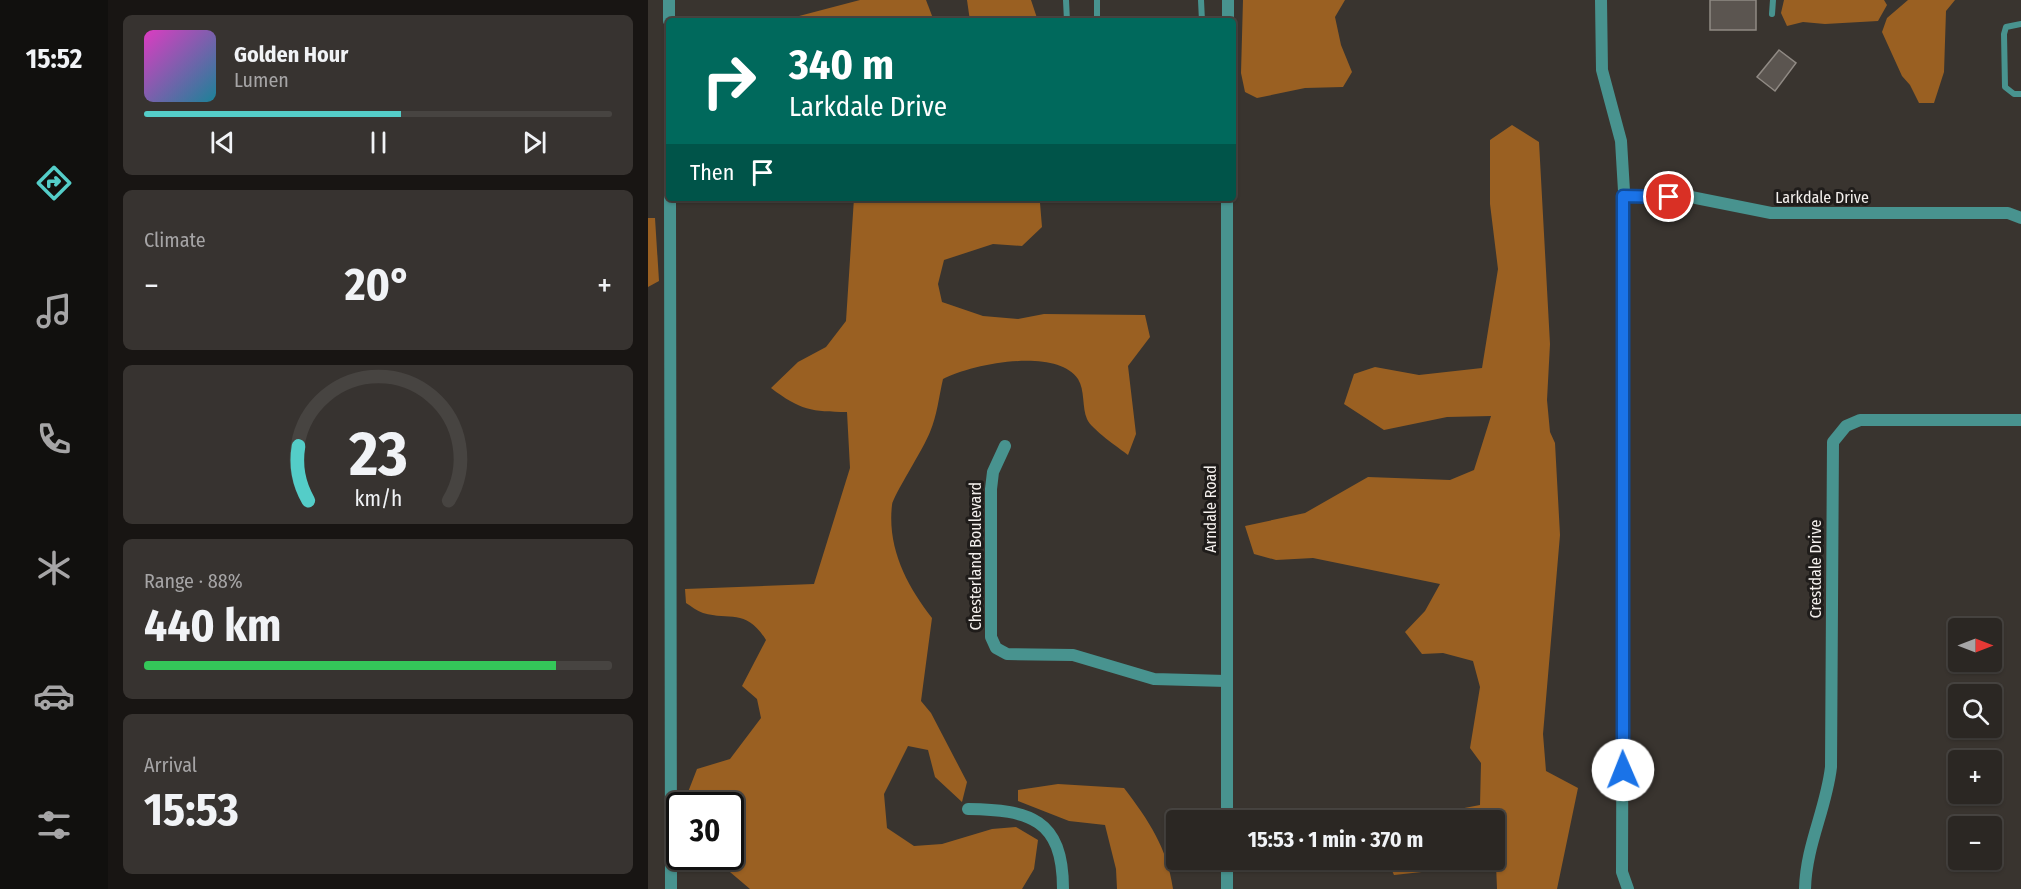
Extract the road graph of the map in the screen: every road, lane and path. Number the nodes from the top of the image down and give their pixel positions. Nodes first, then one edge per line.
1 (669, 0) edge
2 (1066, 0) edge
3 (1097, 0) edge
4 (1202, 0) edge
5 (1228, 0) edge
6 (1601, 0) edge
7 (1773, 0) edge
8 (1772, 14) dead end
9 (669, 18) edge
10 (1067, 18) edge
11 (1097, 18) edge
12 (1202, 18) edge
13 (1228, 18) edge
14 (2021, 24) edge
15 (2021, 94) edge
16 (1623, 196) junction
17 (670, 201) edge
18 (1227, 201) edge
19 (2021, 218) edge
20 (2021, 420) edge
21 (1005, 446) dead end
22 (1226, 681) junction
23 (968, 809) dead end
24 (1227, 810) edge
25 (1227, 870) edge
26 (671, 889) edge
27 (1063, 889) edge
28 (1227, 889) edge
29 (1628, 889) edge
30 (1805, 889) edge

1 - 9 street
2 - 10 lane
3 - 11 lane
4 - 12 lane
5 - 13 street
6 - 16 street
7 - 8 lane
14 - 15 lane
16 - 19 street, Larkdale Drive
16 - 29 street
17 - 26 street
18 - 22 street, Arndale Road
20 - 30 street, Crestdale Drive
21 - 22 street, Chesterland Boulevard
22 - 24 street, Arndale Road
23 - 27 street
25 - 28 street

